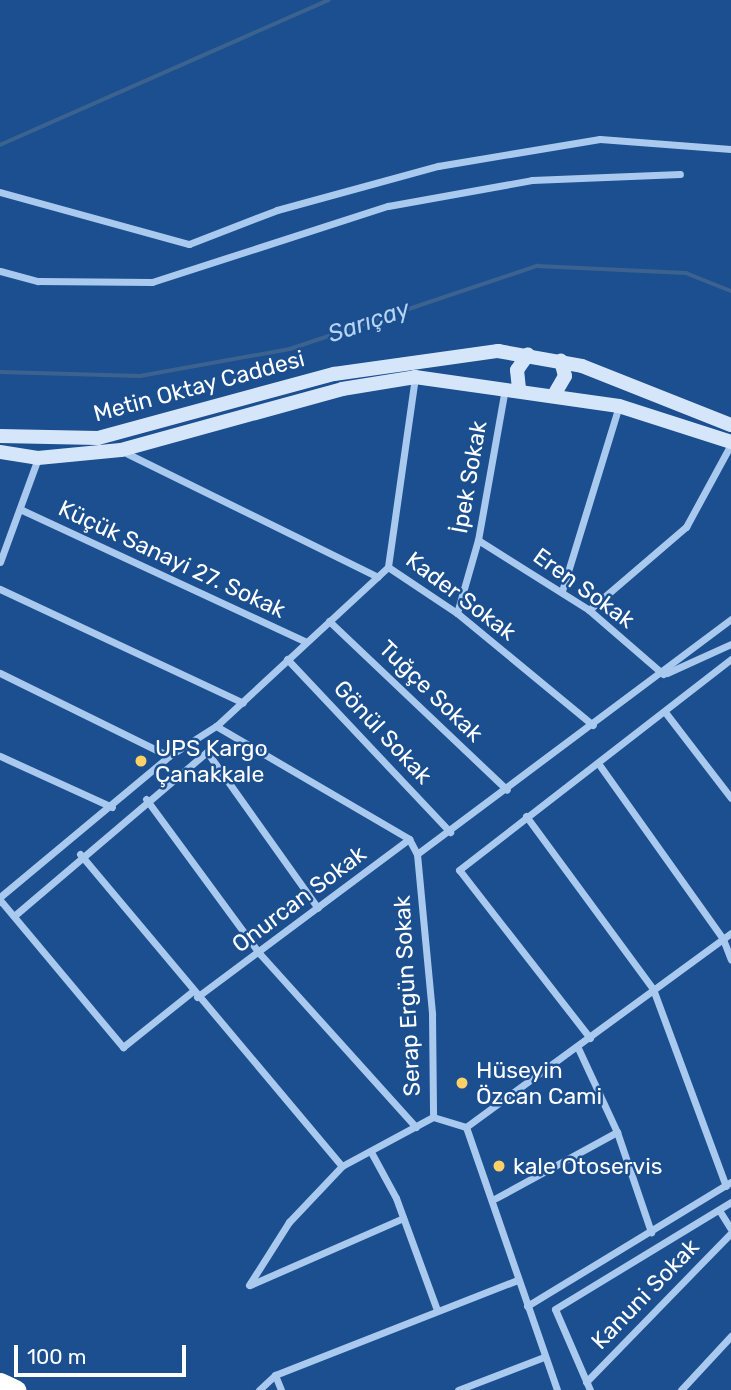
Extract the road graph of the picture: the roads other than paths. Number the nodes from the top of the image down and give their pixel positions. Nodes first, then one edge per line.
1 (731, 149) edge
2 (680, 174) dead end
3 (0, 192) edge
4 (0, 271) edge
5 (528, 354) junction
6 (561, 361) junction
7 (415, 377) junction
8 (512, 388) junction
9 (554, 395) junction
10 (619, 406) junction
11 (731, 425) edge
12 (0, 436) edge
13 (731, 443) edge
14 (121, 450) junction
15 (0, 452) edge
16 (38, 458) junction
17 (22, 510) junction
18 (478, 540) junction
19 (0, 562) edge
20 (388, 567) junction
21 (378, 577) junction
22 (0, 589) edge
23 (562, 591) junction
24 (589, 610) junction
25 (457, 613) junction
26 (731, 619) edge
27 (329, 621) junction
28 (306, 642) junction
29 (731, 644) edge
30 (287, 659) junction
31 (731, 659) edge
32 (0, 673) edge
33 (663, 674) junction
34 (243, 703) junction
35 (665, 712) junction
36 (593, 725) junction
37 (216, 726) junction
38 (169, 755) junction
39 (0, 756) edge
40 (597, 763) junction
41 (507, 790) junction
42 (146, 799) junction
43 (731, 799) edge
44 (112, 807) junction
45 (526, 816) junction
46 (450, 832) junction
47 (409, 839) junction
48 (80, 854) junction
49 (417, 854) junction
50 (0, 898) edge
51 (318, 908) junction
52 (14, 916) junction
53 (731, 933) edge
54 (723, 939) junction
55 (260, 954) junction
56 (731, 960) edge
57 (653, 989) junction
58 (195, 994) junction
59 (590, 1038) junction
60 (578, 1048) junction
61 (433, 1117) junction
62 (416, 1126) junction
63 (466, 1127) junction
64 (617, 1132) junction
65 (371, 1152) junction
66 (342, 1166) junction
67 (728, 1184) edge
68 (496, 1198) junction
69 (731, 1202) edge
70 (719, 1210) junction
71 (403, 1218) junction
72 (731, 1231) edge
73 (651, 1232) junction
74 (517, 1280) junction
75 (527, 1306) junction
76 (437, 1310) junction
77 (731, 1336) edge
78 (544, 1357) junction
79 (275, 1375) junction
80 (0, 1382) edge
81 (586, 1382) junction
82 (15, 1390) edge
83 (259, 1390) edge
84 (281, 1390) edge
85 (458, 1390) edge
86 (557, 1390) edge
87 (590, 1390) edge
88 (681, 1390) edge

1 - 3 street
2 - 4 street
5 - 6 street, Metin Oktay Caddesi
5 - 8 street
5 - 12 street, Metin Oktay Caddesi
6 - 9 street
6 - 11 street, Metin Oktay Caddesi
7 - 8 street
7 - 14 street
7 - 20 street, Kader Sokak
8 - 9 street
8 - 18 street, İpek Sokak
9 - 10 street
10 - 13 street
10 - 23 street
13 - 24 street
14 - 16 street
14 - 21 street
15 - 16 street
16 - 17 street
17 - 19 street
17 - 28 street, Küçük Sanayi 27. Sokak
18 - 23 street, Eren Sokak
18 - 25 street, İpek Sokak
20 - 21 street
20 - 25 street, Kader Sokak
21 - 27 street
22 - 34 street
23 - 24 street, Eren Sokak
24 - 33 street, Eren Sokak
25 - 36 street, Kader Sokak
26 - 33 street
27 - 28 street
27 - 41 street, Tuğçe Sokak
28 - 30 street
29 - 33 street
30 - 34 street
30 - 46 street, Gönül Sokak
31 - 35 street
32 - 38 street
33 - 36 street
34 - 37 street
35 - 40 street
35 - 43 street
36 - 41 street
37 - 38 street
37 - 47 street
38 - 44 street
39 - 44 street
40 - 45 street
40 - 54 street
41 - 46 street
42 - 48 street
42 - 51 street
42 - 55 street
44 - 50 street
45 - 57 street
45 - 59 street
46 - 49 street
47 - 49 street
47 - 51 street, Onurcan Sokak
48 - 52 street
48 - 58 street
49 - 61 street, Serap Ergün Sokak
50 - 52 street
51 - 55 street, Onurcan Sokak
52 - 58 street, Onurcan Sokak
53 - 54 street
54 - 56 street
54 - 57 street
55 - 58 street, Onurcan Sokak
55 - 62 street
57 - 59 street
57 - 67 street
58 - 66 street
59 - 60 street
60 - 63 street
60 - 64 street
61 - 62 street
61 - 63 street, Serap Ergün Sokak
62 - 65 street
63 - 68 street
64 - 68 street
64 - 73 street
65 - 66 street
65 - 71 street
66 - 71 street
67 - 73 street
68 - 74 street
69 - 70 street
70 - 72 street
70 - 81 street
71 - 76 street
72 - 81 street, Kanuni Sokak
73 - 75 street
74 - 75 street
74 - 76 street
75 - 78 street
76 - 79 street
77 - 88 street
78 - 85 street
78 - 86 street
79 - 83 street
79 - 84 street
80 - 82 highway
81 - 87 street

